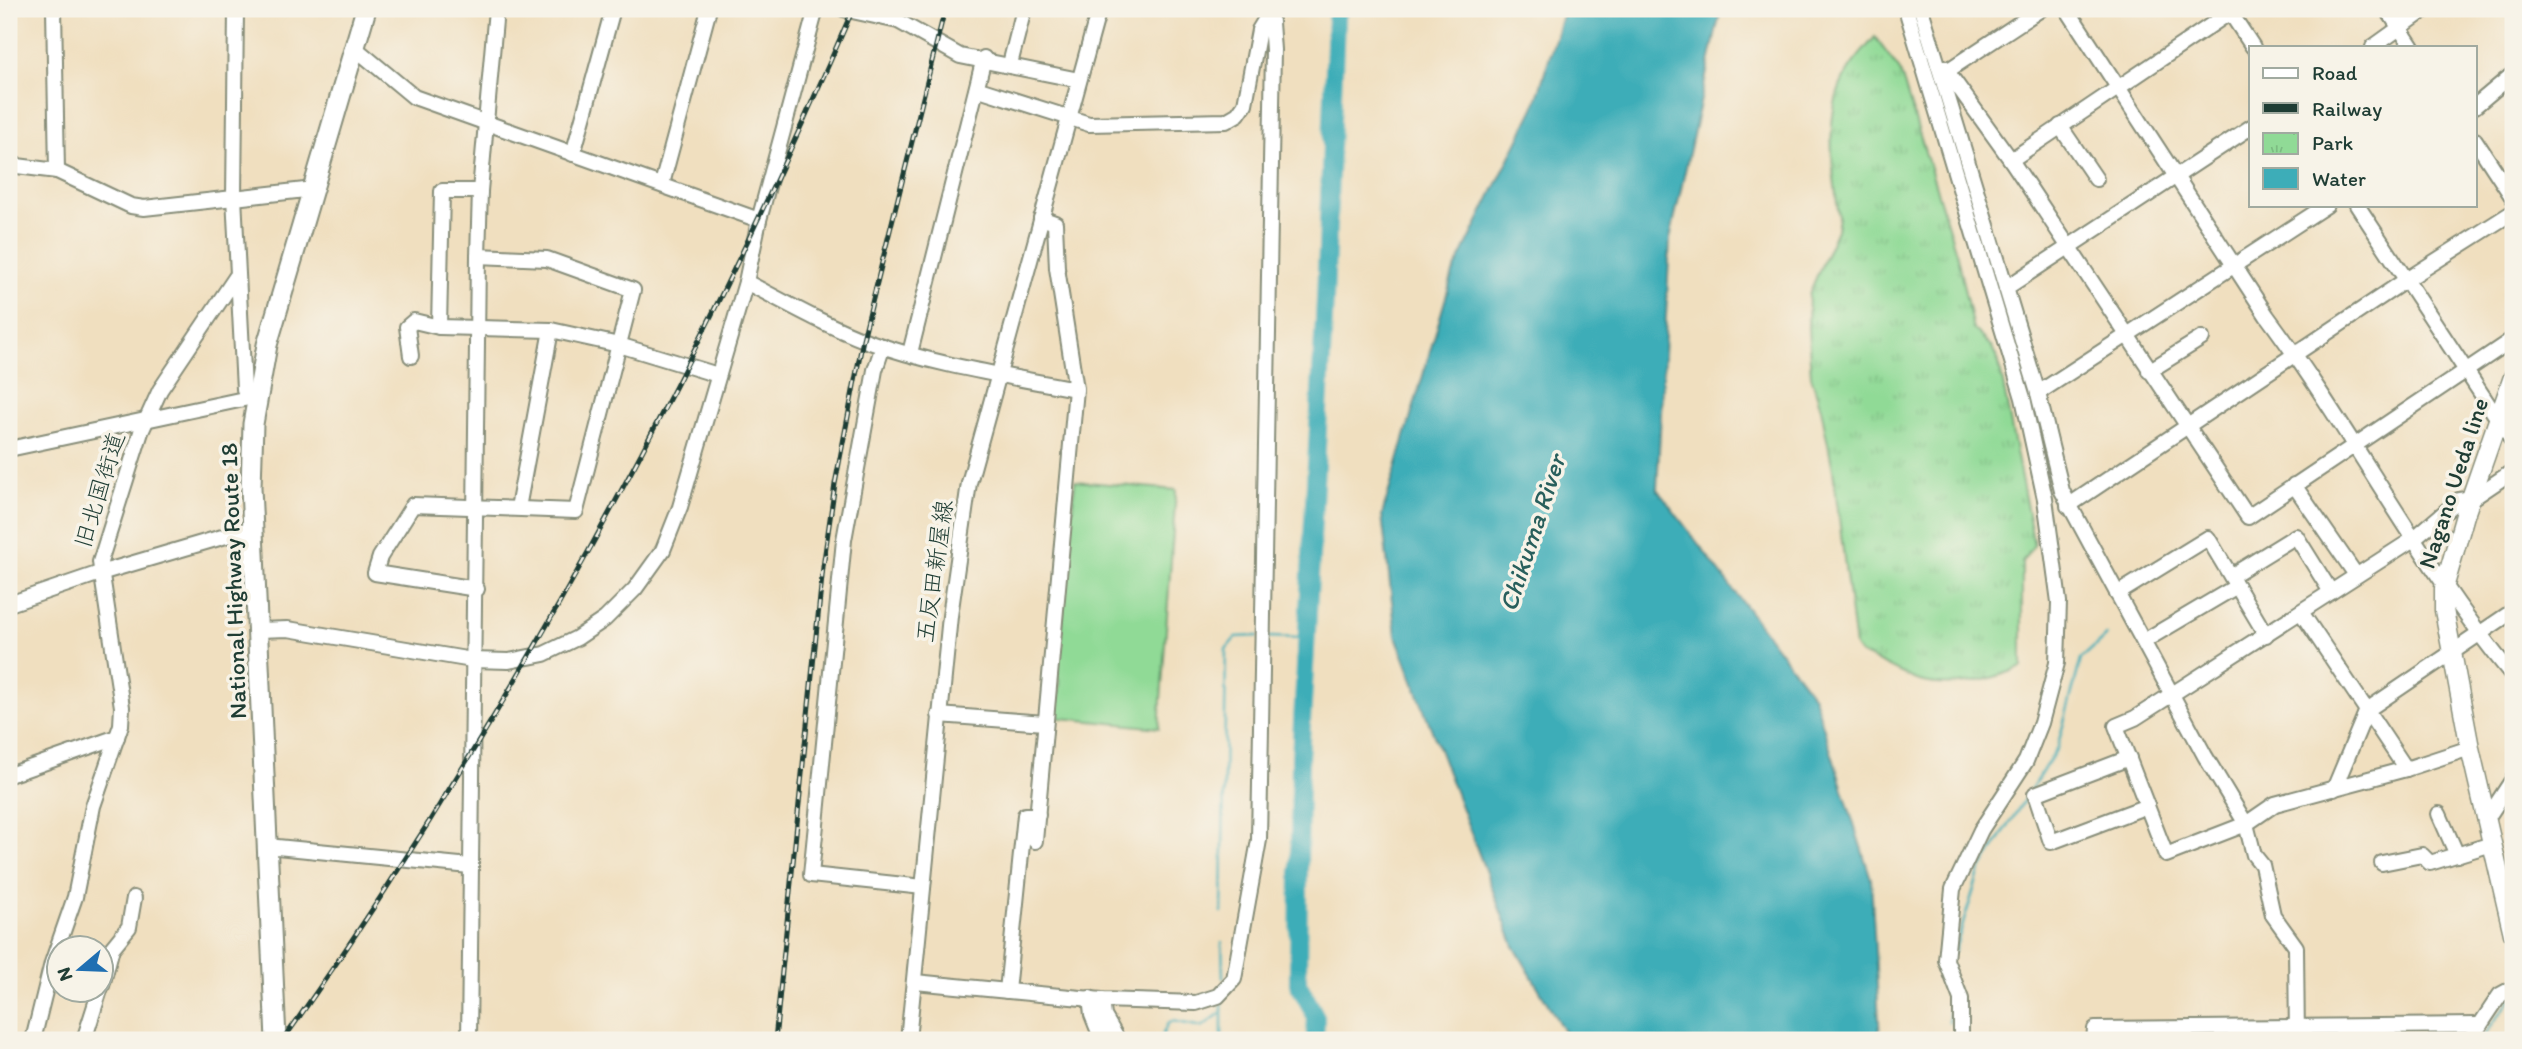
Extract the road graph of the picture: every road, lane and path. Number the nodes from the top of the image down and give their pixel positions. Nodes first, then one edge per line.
1 (54, 9) edge
2 (236, 9) edge
3 (366, 9) edge
4 (496, 9) edge
5 (613, 9) edge
6 (709, 9) edge
7 (816, 9) edge
8 (843, 9) edge
9 (1024, 9) edge
10 (1099, 9) edge
11 (1906, 9) edge
12 (1922, 9) edge
13 (2041, 9) edge
14 (2067, 9) edge
15 (2387, 9) edge
16 (2426, 9) edge
17 (1270, 10) edge
18 (2231, 10) edge
19 (2400, 29) junction
20 (1913, 32) junction
21 (2252, 46) edge
22 (2374, 46) edge
23 (2411, 46) edge
24 (355, 48) junction
25 (984, 58) junction
26 (1937, 59) junction
27 (1010, 64) junction
28 (1947, 71) junction
29 (2513, 74) edge
30 (1079, 79) junction
31 (2119, 88) junction
32 (979, 89) junction
33 (2476, 105) edge
34 (1067, 119) junction
35 (486, 121) junction
36 (2060, 125) junction
37 (2249, 128) edge
38 (2476, 142) edge
39 (573, 154) junction
40 (2011, 160) junction
41 (9, 165) edge
42 (57, 171) junction
43 (2175, 175) junction
44 (2096, 179) dead end
45 (662, 184) junction
46 (314, 189) junction
47 (480, 191) junction
48 (234, 197) junction
49 (2513, 198) edge
50 (2324, 206) edge
51 (2358, 206) edge
52 (2513, 212) edge
53 (1041, 218) junction
54 (759, 220) junction
55 (2066, 247) junction
56 (478, 256) junction
57 (2234, 265) junction
58 (236, 277) junction
59 (2406, 280) junction
60 (746, 282) junction
61 (2006, 288) junction
62 (439, 327) junction
63 (477, 327) junction
64 (551, 330) junction
65 (2125, 335) junction
66 (2202, 338) dead end
67 (2513, 339) edge
68 (619, 345) junction
69 (883, 346) junction
70 (911, 353) junction
71 (2295, 355) junction
72 (411, 356) dead end
73 (2149, 371) junction
74 (2466, 371) junction
75 (997, 374) junction
76 (718, 375) junction
77 (2513, 377) edge
78 (1076, 389) junction
79 (2038, 393) junction
80 (258, 396) junction
81 (147, 420) junction
82 (2498, 420) junction
83 (2187, 427) junction
84 (2513, 442) edge
85 (2352, 447) junction
86 (9, 449) edge
87 (2513, 471) edge
88 (2294, 485) junction
89 (2473, 498) junction
90 (2068, 506) junction
91 (477, 508) junction
92 (518, 508) junction
93 (253, 528) junction
94 (2412, 540) junction
95 (100, 573) junction
96 (2356, 575) junction
97 (2234, 581) junction
98 (2444, 588) junction
99 (477, 589) junction
100 (2331, 592) junction
101 (2117, 594) junction
102 (9, 604) edge
103 (2513, 611) edge
104 (2301, 612) junction
105 (258, 630) junction
106 (2266, 635) junction
107 (2479, 635) junction
108 (2144, 641) junction
109 (2450, 652) junction
110 (472, 660) junction
111 (2513, 676) edge
112 (2172, 692) junction
113 (2367, 710) junction
114 (939, 715) junction
115 (1045, 723) junction
116 (117, 737) junction
117 (2470, 748) junction
118 (2129, 758) junction
119 (2406, 769) junction
120 (9, 775) edge
121 (2513, 779) edge
122 (2334, 789) junction
123 (2147, 806) junction
124 (2439, 814) dead end
125 (1038, 816) junction
126 (2488, 817) junction
127 (2246, 824) junction
128 (1035, 841) dead end
129 (2492, 844) junction
130 (267, 846) junction
131 (2457, 855) junction
132 (2382, 863) dead end
133 (470, 866) junction
134 (923, 887) junction
135 (134, 898) dead end
136 (2510, 902) edge
137 (2513, 934) edge
138 (116, 944) edge
139 (915, 982) junction
140 (2513, 988) edge
141 (1007, 991) junction
142 (1096, 999) junction
143 (96, 1004) edge
144 (2480, 1025) junction
145 (2297, 1033) edge
146 (33, 1040) edge
147 (84, 1040) edge
148 (276, 1040) edge
149 (469, 1040) edge
150 (908, 1040) edge
151 (1102, 1040) edge
152 (1118, 1040) edge
153 (1961, 1040) edge
154 (2094, 1040) edge
155 (2470, 1040) edge

1 - 42 street
2 - 48 street
3 - 24 highway, National Highway Route 18
4 - 35 street
5 - 39 street
6 - 45 street
7 - 54 street
8 - 25 street
9 - 27 street
10 - 30 street, 五反田新屋線
11 - 20 street
12 - 26 street
13 - 28 street
14 - 31 street
15 - 19 street
16 - 19 street
17 - 34 street
17 - 142 street
18 - 21 street
18 - 31 street
19 - 22 street
19 - 23 street
20 - 26 street
20 - 153 street
24 - 35 street
24 - 46 highway, National Highway Route 18
25 - 27 street
25 - 32 street
26 - 28 street
26 - 61 street
27 - 30 street
28 - 40 street
29 - 33 street
30 - 34 street, 五反田新屋線
31 - 36 street
31 - 43 street
32 - 34 street
32 - 70 street
34 - 53 street, 五反田新屋線
35 - 39 street
35 - 47 street
36 - 40 street
36 - 44 street
37 - 43 street
38 - 49 street
39 - 45 street
40 - 55 street
41 - 42 street
42 - 48 street
43 - 55 street
43 - 57 street
45 - 54 street
46 - 48 street
46 - 80 highway, National Highway Route 18
47 - 56 street
47 - 62 street
48 - 58 street
50 - 57 street
51 - 59 street
52 - 59 street
53 - 75 street, 五反田新屋線
53 - 78 street
54 - 60 street
55 - 61 street
55 - 65 street
56 - 63 street
56 - 68 street
57 - 65 street
57 - 71 street
58 - 80 street
58 - 81 street, 旧北国街道
59 - 71 street
59 - 74 street
60 - 69 street
60 - 76 street
61 - 79 street
62 - 63 street
62 - 72 street
63 - 64 street
63 - 91 street
64 - 68 street
64 - 92 street
65 - 73 street
65 - 79 street
66 - 73 street
67 - 74 street
68 - 76 street
68 - 92 street
69 - 70 street
69 - 134 street
70 - 75 street
71 - 83 street
71 - 85 street
73 - 83 street
74 - 82 street
74 - 85 street
75 - 78 street
75 - 114 street, 五反田新屋線
76 - 110 street
77 - 82 main road, Nagano Ueda line
78 - 115 street
79 - 90 street
80 - 81 street
80 - 93 highway, National Highway Route 18
81 - 86 street
81 - 95 street, 旧北国街道
82 - 84 street
82 - 89 main road, Nagano Ueda line
83 - 88 street
83 - 90 street
85 - 88 street
85 - 94 street
87 - 89 street
88 - 96 street
89 - 94 street
89 - 98 main road, Nagano Ueda line
90 - 101 street
91 - 92 street
91 - 99 street
91 - 99 street
93 - 95 street
93 - 105 highway, National Highway Route 18
94 - 96 street
94 - 98 street
95 - 102 street
95 - 116 street, 旧北国街道
96 - 100 street
97 - 100 street
97 - 101 street
97 - 106 street
97 - 108 street
98 - 107 street
98 - 109 main road, Nagano Ueda line
99 - 110 street
100 - 104 street
101 - 108 street
103 - 107 street
104 - 106 street
104 - 113 street
105 - 110 street
105 - 130 highway, National Highway Route 18
106 - 112 street
107 - 109 street
107 - 111 street
108 - 112 street
109 - 113 street
109 - 117 main road, Nagano Ueda line
110 - 133 street
112 - 118 street
112 - 127 street
113 - 119 street
113 - 122 street
114 - 115 street
114 - 134 street, 五反田新屋線
115 - 125 street
116 - 120 street
116 - 146 street, 旧北国街道
117 - 119 street
117 - 126 main road, Nagano Ueda line
118 - 123 street
118 - 123 street
119 - 122 street
121 - 126 street
122 - 127 street
123 - 127 street
124 - 131 street
125 - 128 street
125 - 141 street
126 - 129 main road, Nagano Ueda line
127 - 145 street
129 - 131 street
129 - 136 main road, Nagano Ueda line
130 - 133 street
130 - 148 highway, National Highway Route 18
131 - 132 street
133 - 149 street
134 - 139 street, 五反田新屋線
135 - 138 street
136 - 137 main road, Nagano Ueda line
139 - 141 street
139 - 150 street, 五反田新屋線
140 - 144 street
141 - 142 street
142 - 151 street
142 - 152 street
143 - 147 street
144 - 145 street
144 - 155 street
145 - 154 street

